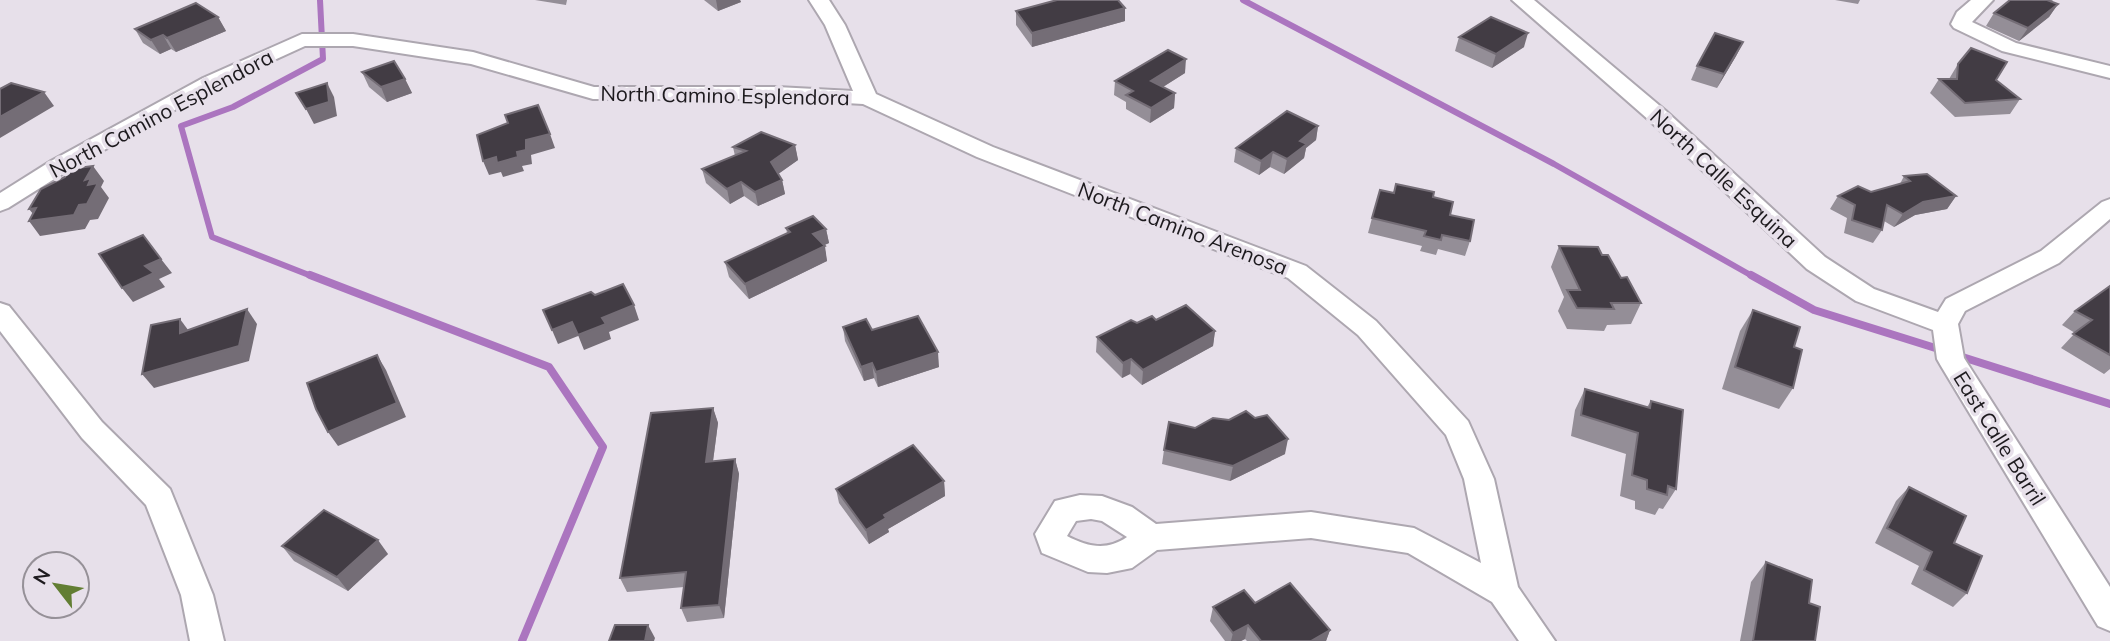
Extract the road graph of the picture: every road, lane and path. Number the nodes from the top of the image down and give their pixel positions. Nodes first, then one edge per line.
1 (819, 0) edge
2 (1522, 0) edge
3 (1983, 0) edge
4 (2110, 72) edge
5 (867, 98) junction
6 (0, 203) edge
7 (2110, 206) edge
8 (0, 312) edge
9 (1945, 324) junction
10 (1151, 537) dead end
11 (1503, 592) junction
12 (2110, 616) edge
13 (207, 641) edge
14 (1538, 641) edge

1 - 5 street
2 - 9 street, North Calle Esquina
3 - 4 street
5 - 6 street, North Camino Esplendora
5 - 11 street, North Camino Arenosa
7 - 9 street
8 - 13 street
9 - 12 street, East Calle Barril
10 - 11 street
11 - 14 street, North Camino Arenosa

